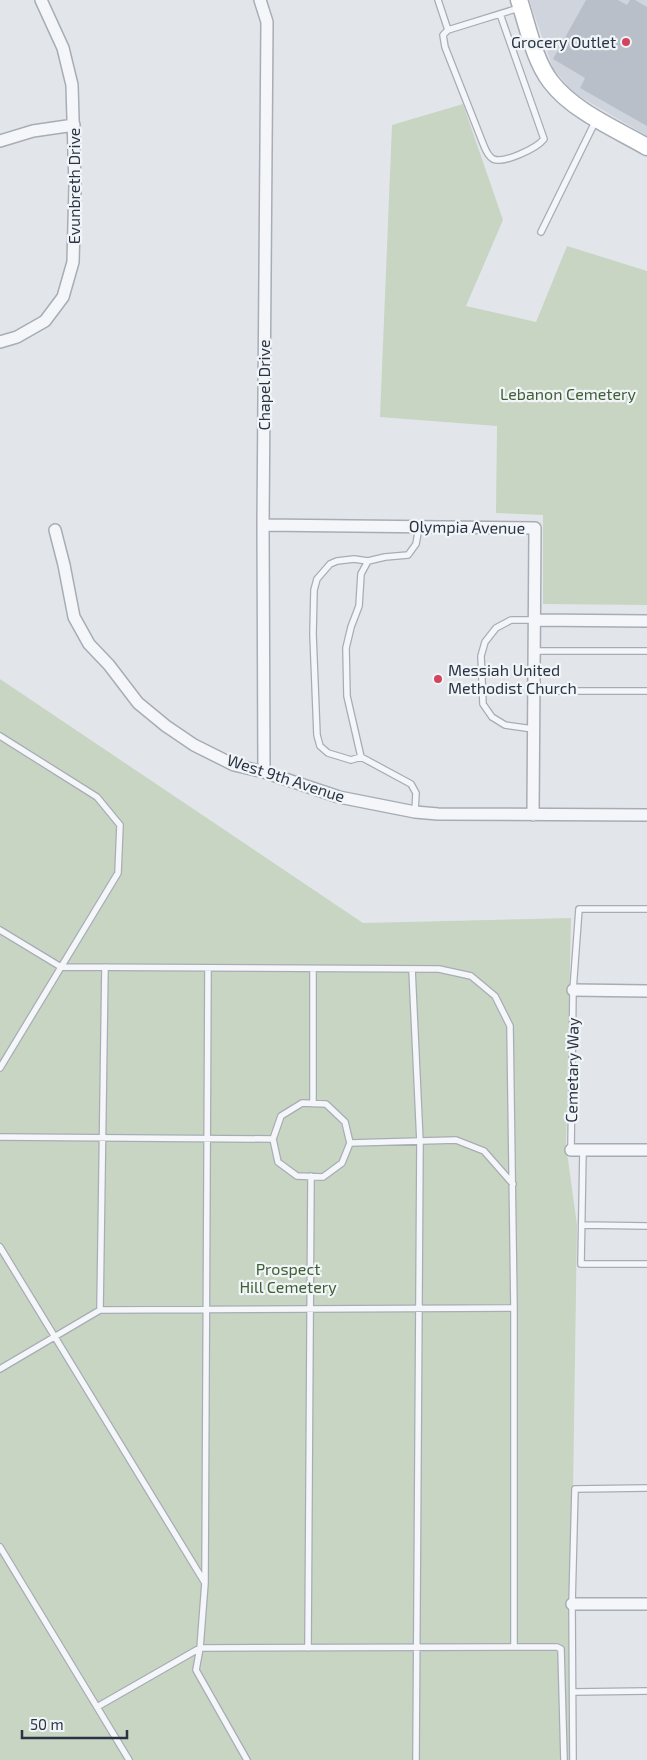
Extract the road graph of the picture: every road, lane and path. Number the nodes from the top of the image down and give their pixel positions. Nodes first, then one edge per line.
1 (41, 0) edge
2 (260, 0) edge
3 (438, 0) edge
4 (520, 4) edge
5 (500, 14) junction
6 (448, 30) junction
7 (597, 118) junction
8 (74, 125) junction
9 (0, 141) edge
10 (647, 147) edge
11 (541, 232) dead end
12 (0, 342) edge
13 (263, 525) junction
14 (419, 527) junction
15 (54, 530) dead end
16 (368, 561) junction
17 (534, 620) junction
18 (647, 621) edge
19 (534, 651) junction
20 (647, 651) edge
21 (533, 691) junction
22 (647, 691) edge
23 (533, 729) junction
24 (0, 736) edge
25 (361, 756) junction
26 (264, 772) junction
27 (415, 812) junction
28 (533, 815) junction
29 (647, 815) edge
30 (647, 909) edge
31 (0, 930) edge
32 (61, 967) junction
33 (105, 967) junction
34 (208, 968) junction
35 (313, 968) junction
36 (412, 969) junction
37 (573, 990) junction
38 (647, 991) edge
39 (0, 1068) edge
40 (313, 1104) junction
41 (0, 1137) edge
42 (102, 1138) junction
43 (208, 1139) junction
44 (273, 1139) junction
45 (350, 1142) junction
46 (420, 1142) junction
47 (577, 1150) junction
48 (647, 1150) edge
49 (311, 1176) junction
50 (513, 1184) junction
51 (582, 1224) junction
52 (647, 1226) edge
53 (0, 1247) edge
54 (647, 1264) edge
55 (514, 1308) junction
56 (207, 1309) junction
57 (310, 1309) junction
58 (418, 1309) junction
59 (100, 1310) junction
60 (55, 1337) junction
61 (0, 1369) edge
62 (647, 1488) edge
63 (0, 1547) edge
64 (205, 1583) junction
65 (572, 1604) junction
66 (647, 1604) edge
67 (514, 1647) junction
68 (200, 1648) junction
69 (308, 1648) junction
70 (415, 1648) junction
71 (647, 1691) edge
72 (573, 1692) junction
73 (97, 1707) junction
74 (129, 1760) edge
75 (248, 1760) edge
76 (416, 1760) edge
77 (564, 1760) edge
78 (573, 1760) edge

1 - 8 street, Evunbreth Drive
2 - 13 street, Chapel Drive
3 - 6 lane
4 - 5 lane
4 - 7 street
5 - 6 lane
5 - 6 lane
7 - 10 street
7 - 11 lane
8 - 9 street
8 - 12 street, Evunbreth Drive
13 - 14 street, Olympia Avenue
13 - 26 street, Chapel Drive
14 - 16 lane
14 - 17 street, Olympia Avenue
15 - 26 street, West 9th Avenue
16 - 25 lane
16 - 25 lane
17 - 18 street
17 - 19 street, Olympia Avenue
17 - 23 lane
19 - 20 lane
19 - 21 street, Olympia Avenue
21 - 22 lane
21 - 23 street, Olympia Avenue
23 - 28 street, Olympia Avenue
24 - 32 lane
25 - 27 lane
26 - 27 street, West 9th Avenue
27 - 28 street, West 9th Avenue
28 - 29 street, West 9th Avenue
30 - 37 lane, Cemetary Way
31 - 32 lane
32 - 33 lane
32 - 39 lane
33 - 34 lane
33 - 42 lane
34 - 35 lane
34 - 43 lane
35 - 36 lane
35 - 40 lane
36 - 46 lane
36 - 50 lane
37 - 38 street
37 - 47 lane, Cemetary Way
40 - 44 lane
40 - 45 lane
41 - 42 lane
42 - 43 lane
42 - 59 lane
43 - 44 lane
43 - 56 lane
44 - 49 lane
45 - 46 lane
45 - 49 lane
46 - 50 lane
46 - 58 lane
47 - 48 street
47 - 51 lane, Cemetary Way
49 - 57 lane
50 - 55 lane
51 - 52 lane
51 - 54 lane, Cemetary Way
53 - 60 lane
55 - 58 lane
55 - 67 lane
56 - 57 lane
56 - 59 lane
56 - 64 lane
57 - 58 lane
57 - 69 lane
58 - 70 lane
59 - 60 lane
60 - 61 lane
60 - 64 lane
62 - 65 lane
63 - 73 lane
64 - 68 lane
65 - 66 street
65 - 72 lane
67 - 70 lane
67 - 77 lane
68 - 69 lane
68 - 73 lane
68 - 75 lane
69 - 70 lane
70 - 76 lane
71 - 72 lane
72 - 78 lane
73 - 74 lane

